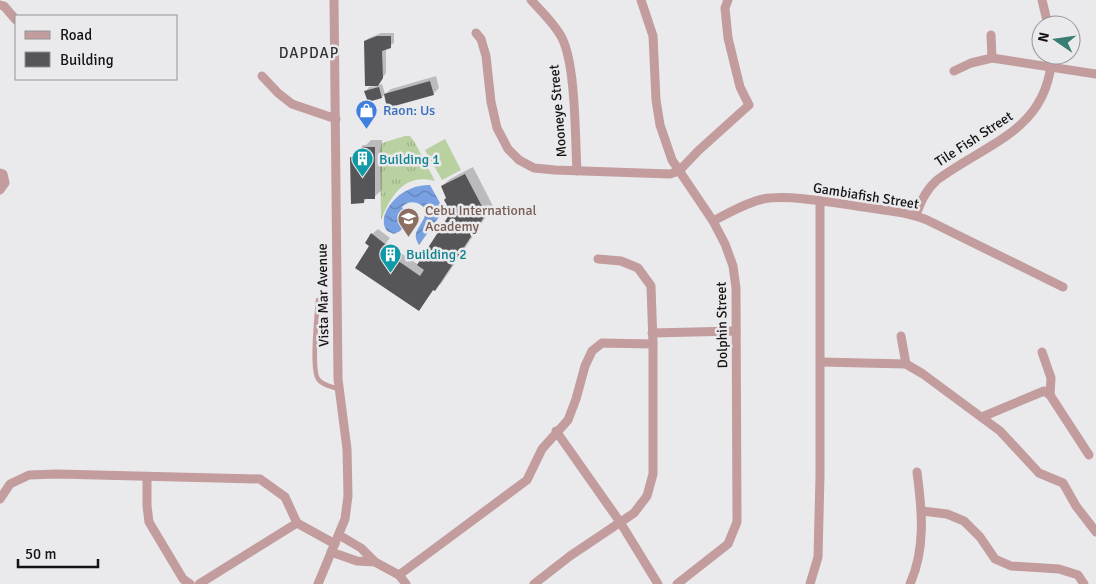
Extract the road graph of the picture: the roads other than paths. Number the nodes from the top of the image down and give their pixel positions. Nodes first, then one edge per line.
1 (334, 0) edge
2 (531, 0) edge
3 (641, 0) edge
4 (728, 0) edge
5 (1042, 0) edge
6 (0, 5) edge
7 (1046, 15) edge
8 (15, 19) edge
9 (476, 33) dead end
10 (991, 35) dead end
11 (992, 58) junction
12 (1051, 66) junction
13 (954, 71) dead end
14 (1096, 74) edge
15 (262, 76) dead end
16 (336, 119) junction
17 (577, 171) junction
18 (678, 171) junction
19 (0, 172) edge
20 (0, 190) edge
21 (820, 201) junction
22 (916, 215) junction
23 (713, 222) junction
24 (598, 259) dead end
25 (1063, 287) dead end
26 (318, 300) dead end
27 (736, 331) junction
28 (652, 333) junction
29 (901, 336) dead end
30 (653, 344) junction
31 (1042, 352) dead end
32 (821, 362) junction
33 (906, 364) junction
34 (339, 389) junction
35 (1050, 395) junction
36 (982, 418) junction
37 (556, 431) junction
38 (1089, 456) dead end
39 (917, 472) dead end
40 (147, 476) junction
41 (0, 499) edge
42 (922, 511) junction
43 (620, 522) junction
44 (297, 523) junction
45 (1096, 532) edge
46 (335, 544) junction
47 (375, 562) junction
48 (399, 575) junction
49 (190, 584) edge
50 (200, 584) edge
51 (318, 584) edge
52 (406, 584) edge
53 (534, 584) edge
54 (658, 584) edge
55 (677, 584) edge
56 (810, 584) edge
57 (910, 584) edge
58 (1084, 584) edge

1 - 16 street, Vista Mar Avenue
2 - 17 street, Mooneye Street
3 - 18 street, Dolphin Street
4 - 18 street
5 - 7 street
6 - 8 street
9 - 17 street
10 - 11 street
11 - 12 street
11 - 13 street
12 - 14 street
12 - 22 street, Tile Fish Street
15 - 16 street
16 - 34 street, Vista Mar Avenue
17 - 18 street
18 - 23 street, Dolphin Street
19 - 20 street
21 - 22 street, Gambiafish Street
21 - 23 street, Gambiafish Street
21 - 32 street
22 - 25 street, Gambiafish Street
23 - 27 street, Dolphin Street
24 - 28 street
26 - 34 lane
27 - 28 street
27 - 55 street, Dolphin Street
28 - 30 street
29 - 33 street
30 - 37 street
30 - 43 street
31 - 35 street
32 - 33 street
32 - 56 street
33 - 36 street
34 - 46 street, Vista Mar Avenue
35 - 36 street
35 - 38 street
36 - 45 street
37 - 43 street
37 - 48 street
39 - 42 street
40 - 41 street
40 - 44 street
40 - 49 street
42 - 57 street
42 - 58 street
43 - 53 street
43 - 54 street
44 - 46 street
44 - 50 street
46 - 47 street
46 - 47 street
46 - 51 street, Vista Mar Avenue
47 - 48 street
48 - 52 street

